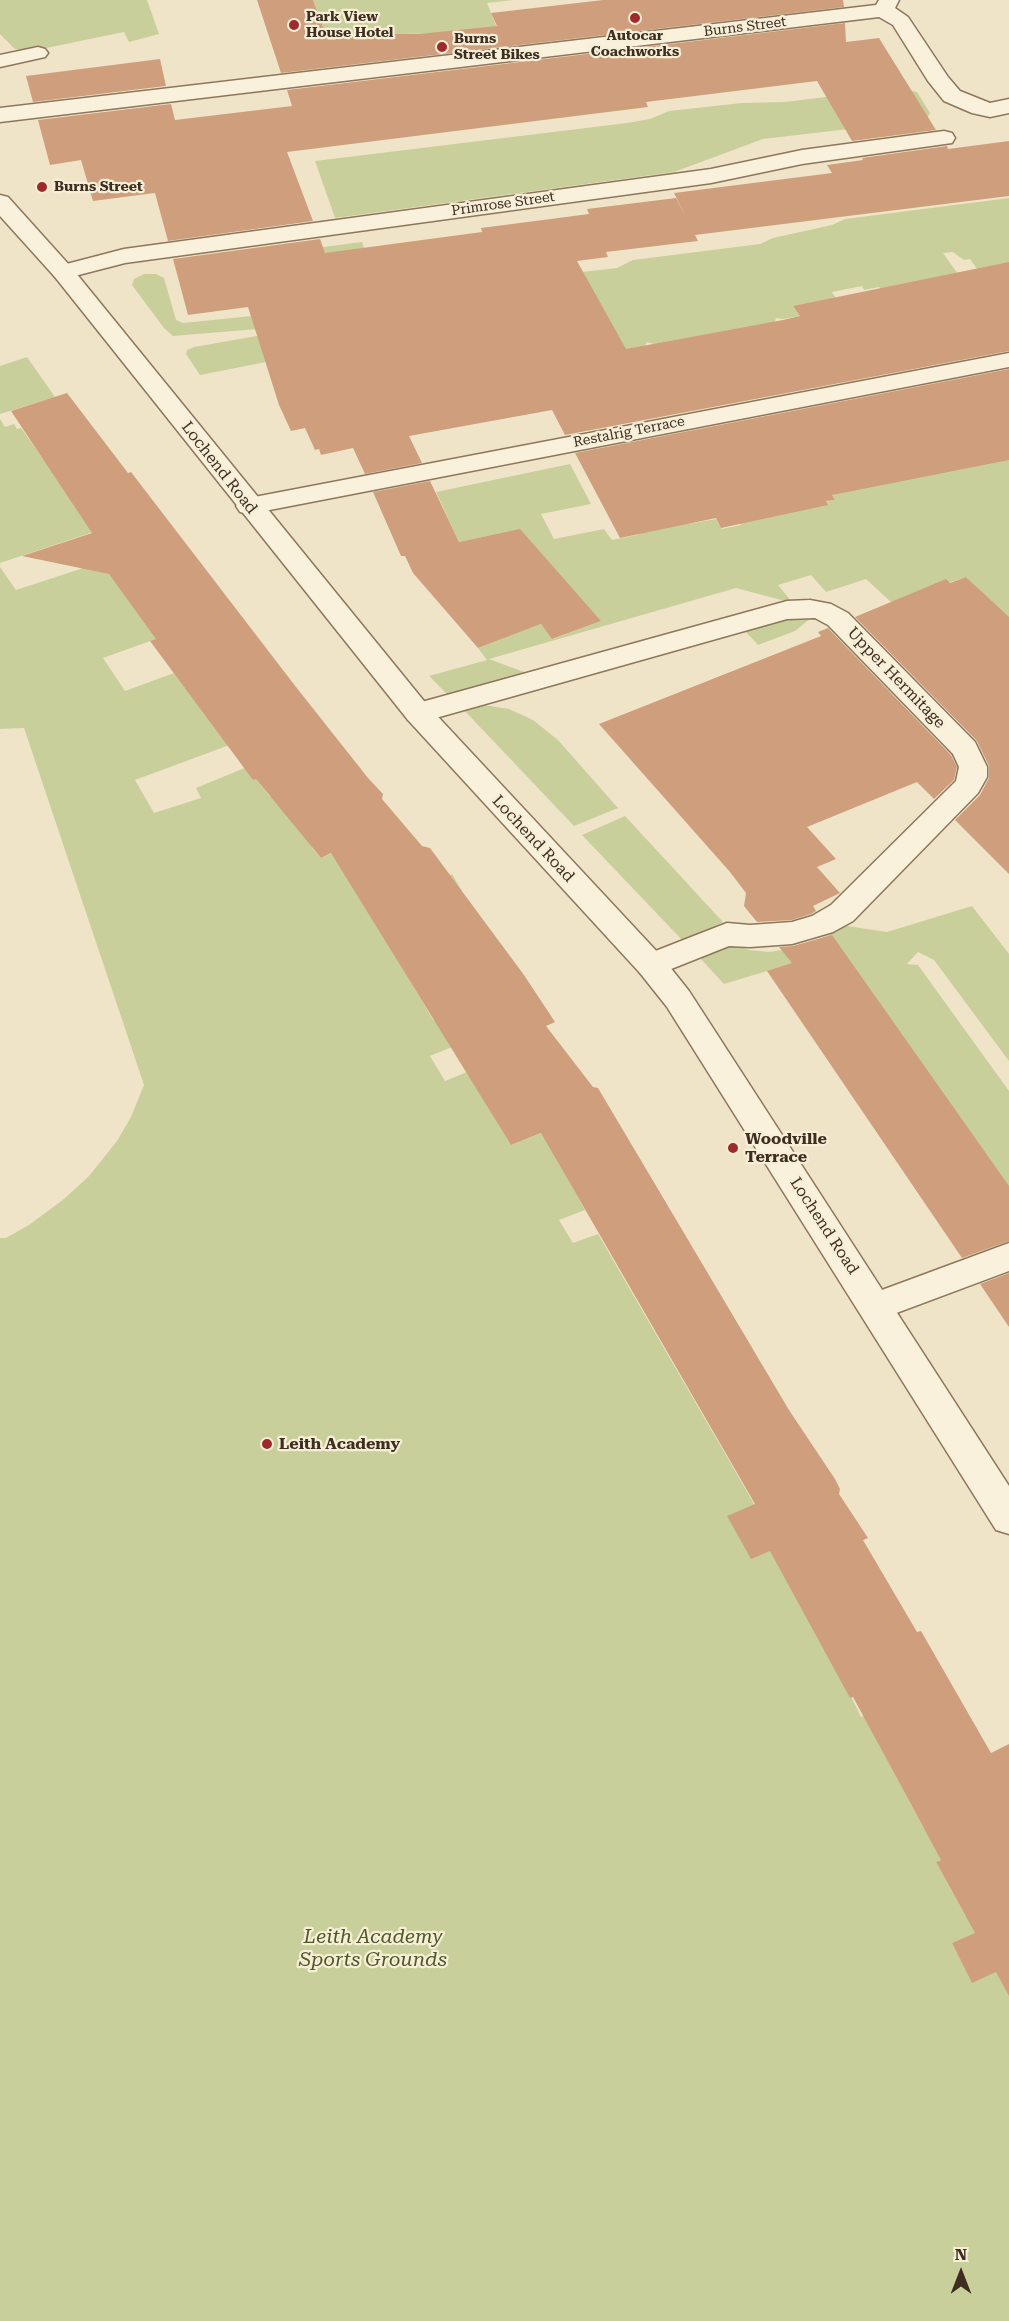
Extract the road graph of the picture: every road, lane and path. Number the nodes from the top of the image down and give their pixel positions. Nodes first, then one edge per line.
1 (886, 5) edge
2 (38, 53) dead end
3 (0, 61) edge
4 (1009, 106) edge
5 (0, 115) edge
6 (944, 138) dead end
7 (0, 202) edge
8 (63, 272) junction
9 (1009, 360) edge
10 (249, 506) junction
11 (418, 713) junction
12 (651, 965) junction
13 (1009, 1257) edge
14 (875, 1307) junction
15 (1009, 1518) edge

1 - 4 street
1 - 5 street, Burns Street
2 - 3 lane
6 - 8 street, Primrose Street
7 - 8 street, Lochend Road
8 - 10 street, Lochend Road
9 - 10 street, Restalrig Terrace
10 - 11 street, Lochend Road
11 - 12 street, Lochend Road
11 - 12 street, Upper Hermitage
12 - 14 street, Lochend Road
13 - 14 street
14 - 15 street, Lochend Road

